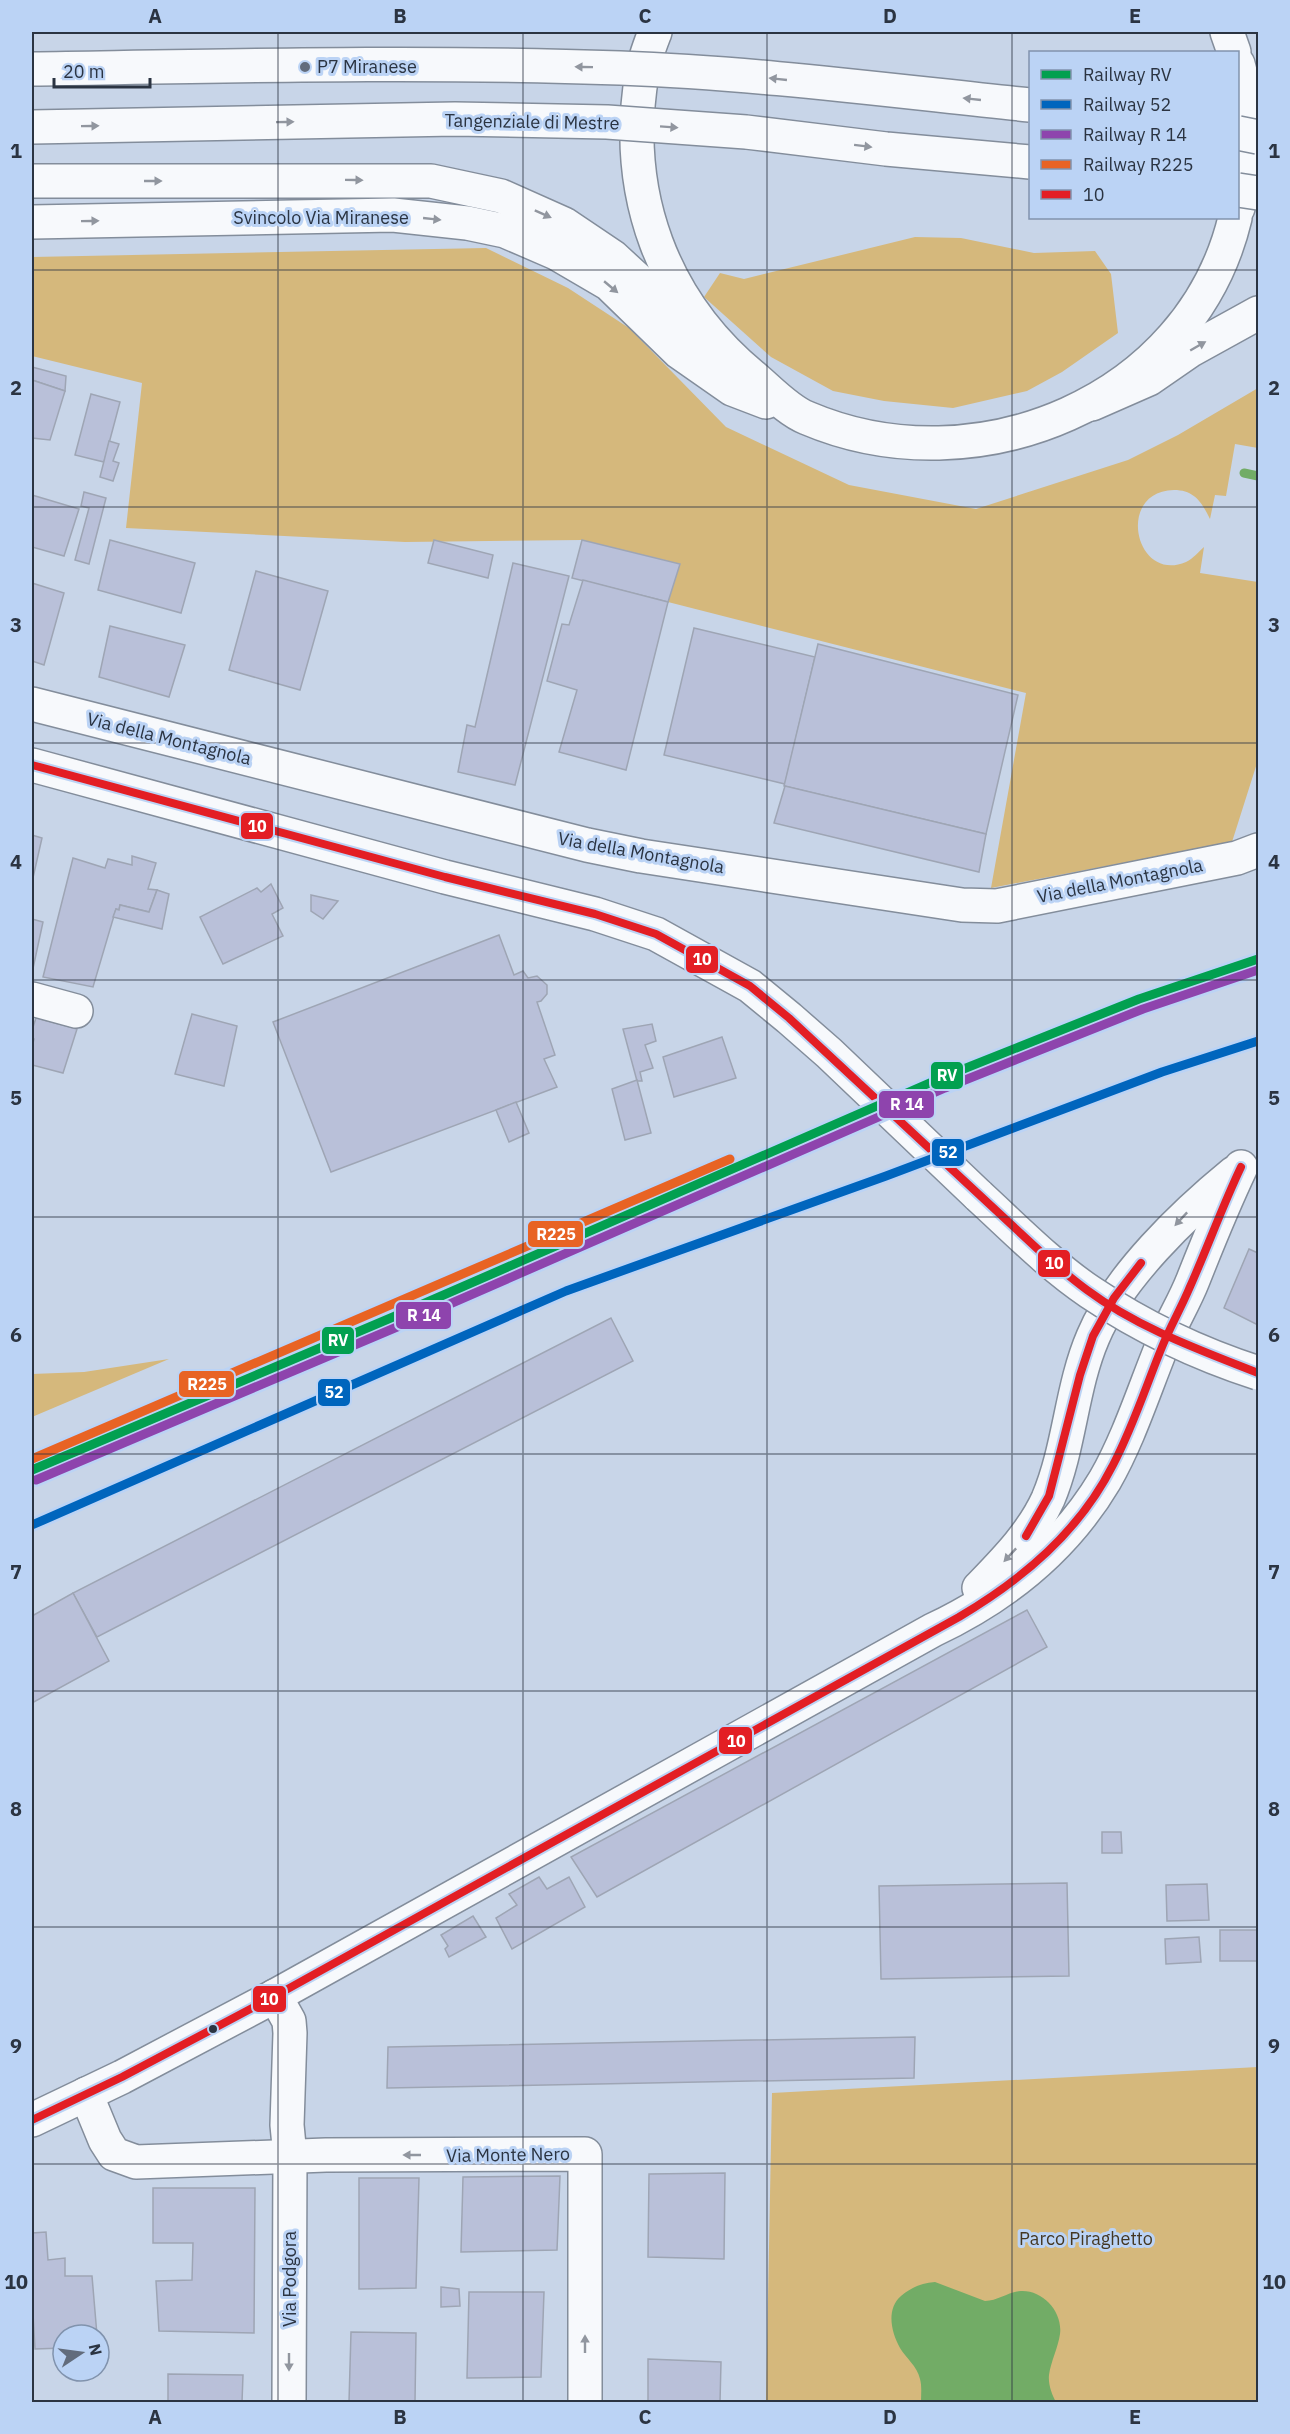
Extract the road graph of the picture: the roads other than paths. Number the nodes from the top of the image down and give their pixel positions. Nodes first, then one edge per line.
1 (655, 32) edge
2 (1227, 32) edge
3 (1234, 51) edge
4 (32, 69) edge
5 (1239, 71) edge
6 (1029, 105) edge
7 (32, 127) edge
8 (1239, 133) edge
9 (1258, 137) edge
10 (1029, 162) edge
11 (32, 181) edge
12 (1239, 190) edge
13 (1258, 194) edge
14 (1239, 203) edge
15 (1235, 219) edge
16 (32, 222) edge
17 (1258, 313) edge
18 (735, 362) junction
19 (1092, 404) junction
20 (804, 417) junction
21 (32, 704) edge
22 (32, 765) edge
23 (1258, 850) edge
24 (32, 999) edge
25 (76, 1011) dead end
26 (1250, 1160) edge
27 (1258, 1373) edge
28 (933, 1630) junction
29 (275, 1996) junction
30 (86, 2094) junction
31 (32, 2120) edge
32 (290, 2156) junction
33 (289, 2403) edge
34 (585, 2403) edge

1 - 18 main road
2 - 3 main road
6 -> 4 main road, bridge
5 - 14 main road
7 -> 10 main road, Tangenziale di Mestre, bridge
8 - 9 main road, bridge
11 -> 18 main road
12 - 13 main road, bridge
15 - 19 main road
16 -> 20 main road, Svincolo Via Miranese
19 -> 17 main road
18 - 20 main road
19 - 20 main road, Svincolo Via Miranese
21 - 23 main road, Via della Montagnola
22 - 27 main road, bridge
24 - 25 main road
26 -> 28 main road
26 - 28 main road
28 - 29 main road
29 - 30 main road
29 - 32 main road, Via Podgora
30 - 31 main road
30 - 32 main road
32 -> 33 main road, Via Podgora
34 -> 32 main road, Via Monte Nero

